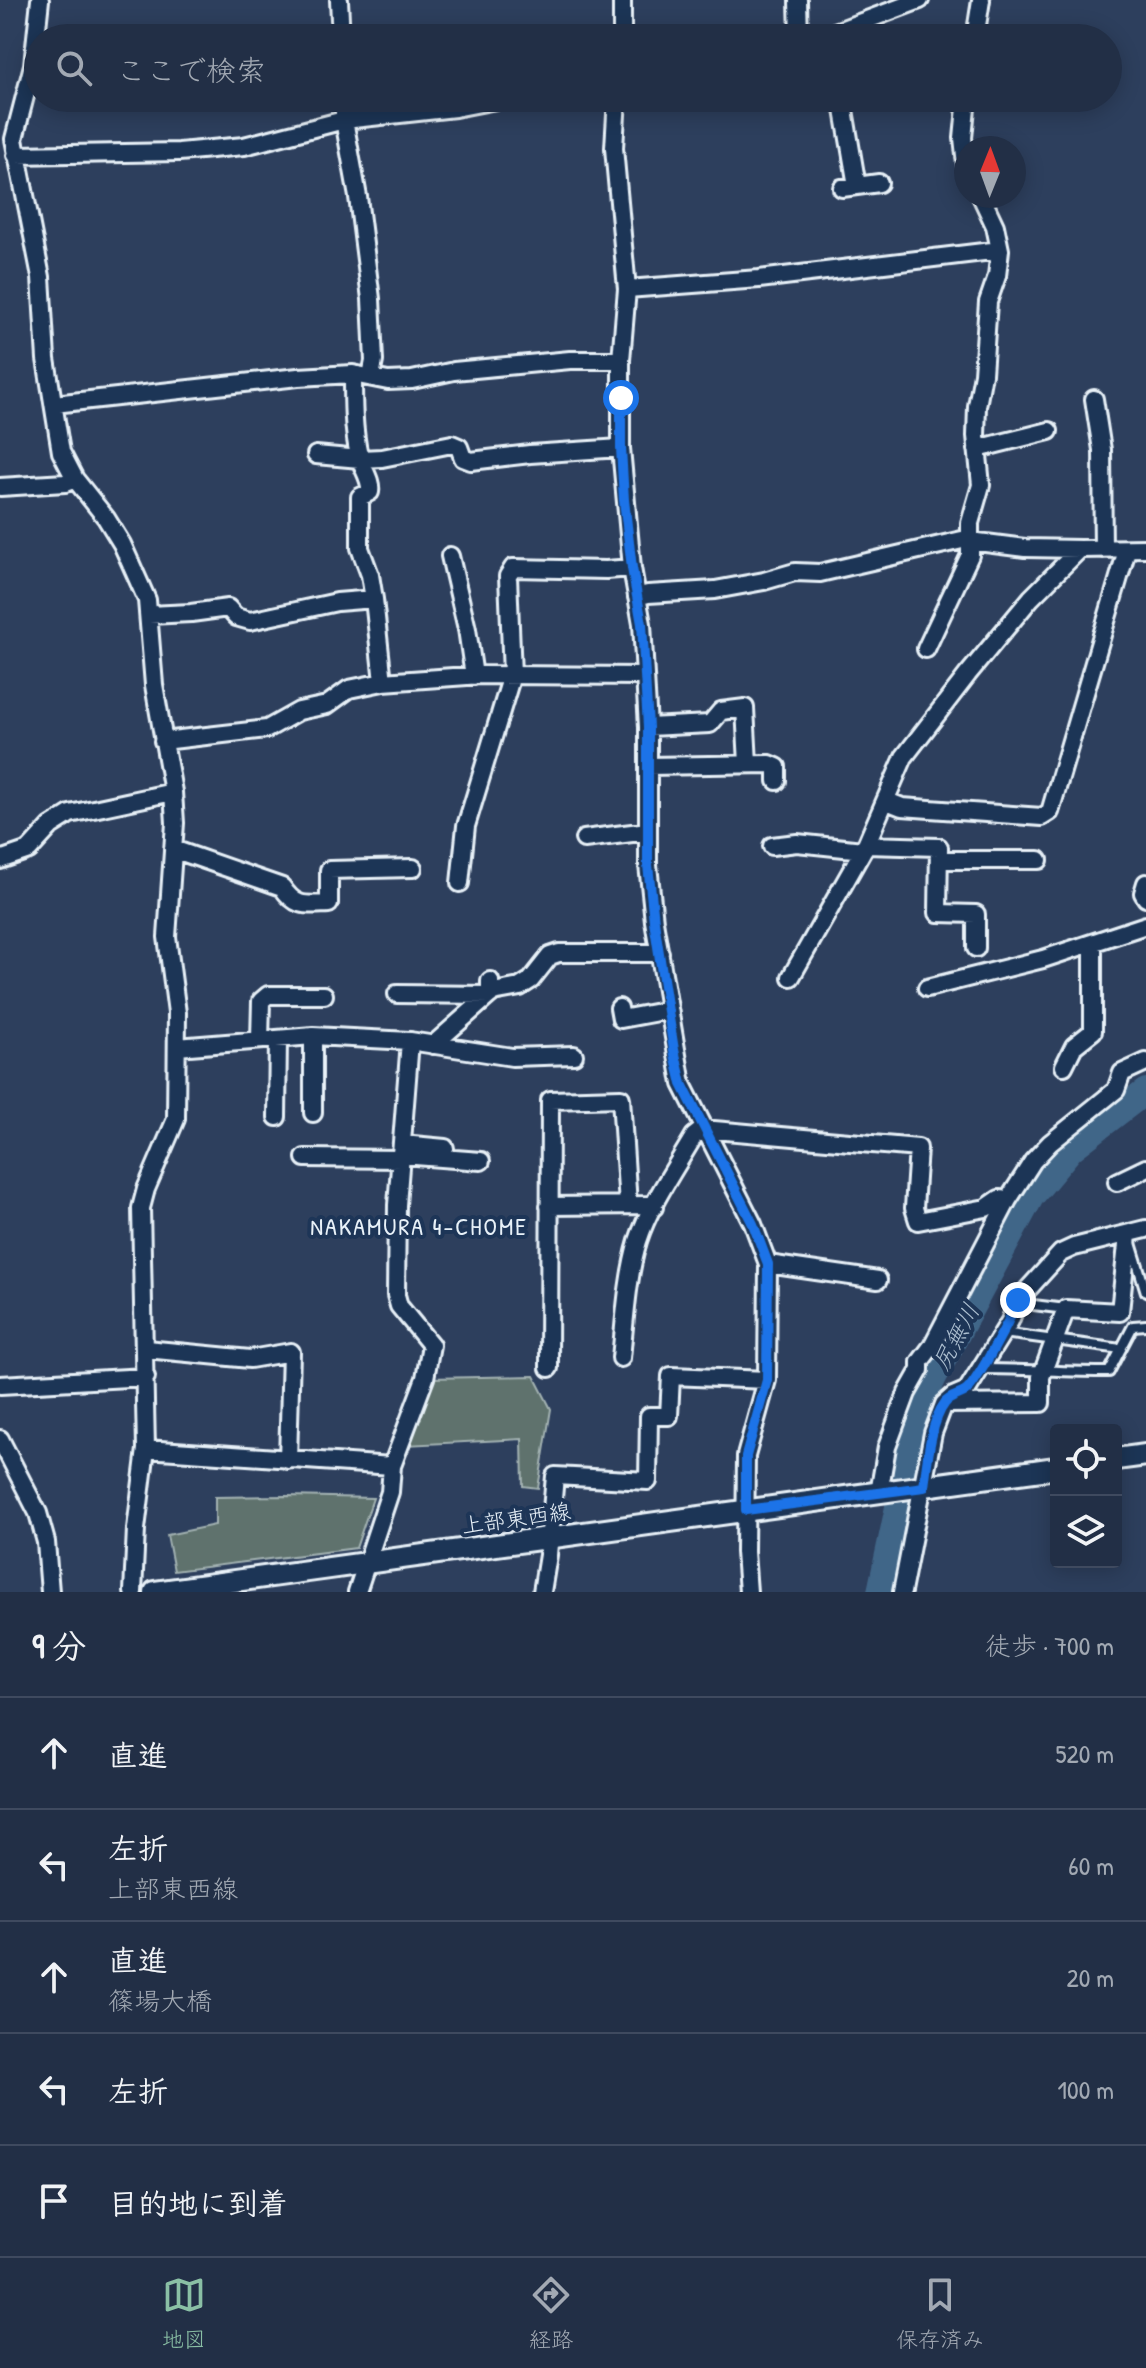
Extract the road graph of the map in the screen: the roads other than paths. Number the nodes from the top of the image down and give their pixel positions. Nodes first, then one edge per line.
1 (40, 0) edge
2 (339, 0) edge
3 (622, 0) edge
4 (798, 0) edge
5 (920, 0) edge
6 (981, 0) edge
7 (37, 24) edge
8 (340, 24) edge
9 (622, 24) edge
10 (799, 24) edge
11 (860, 24) edge
12 (977, 24) edge
13 (24, 100) edge
14 (344, 112) edge
15 (418, 112) edge
16 (616, 112) edge
17 (848, 112) edge
18 (966, 112) edge
19 (344, 120) junction
20 (963, 136) edge
21 (16, 155) junction
22 (879, 183) dead end
23 (987, 208) edge
24 (1000, 250) junction
25 (627, 289) junction
26 (621, 360) junction
27 (353, 374) junction
28 (371, 376) junction
29 (1094, 399) dead end
30 (54, 404) junction
31 (1049, 431) dead end
32 (621, 448) junction
33 (977, 449) junction
34 (316, 455) dead end
35 (360, 459) junction
36 (75, 479) junction
37 (0, 487) edge
38 (970, 541) junction
39 (1146, 548) edge
40 (1080, 549) junction
41 (1103, 549) junction
42 (1127, 550) junction
43 (450, 556) dead end
44 (632, 568) junction
45 (637, 597) junction
46 (374, 599) junction
47 (149, 615) junction
48 (926, 649) dead end
49 (512, 675) junction
50 (474, 676) junction
51 (644, 676) junction
52 (383, 682) junction
53 (648, 727) junction
54 (163, 741) junction
55 (748, 764) junction
56 (648, 766) junction
57 (777, 781) dead end
58 (173, 792) junction
59 (887, 801) junction
60 (648, 831) junction
61 (584, 839) dead end
62 (772, 846) dead end
63 (865, 847) junction
64 (173, 849) junction
65 (0, 860) edge
66 (939, 860) junction
67 (1039, 860) dead end
68 (413, 868) dead end
69 (460, 883) dead end
70 (1146, 883) edge
71 (1146, 898) edge
72 (1146, 925) edge
73 (1093, 944) junction
74 (976, 948) dead end
75 (660, 953) junction
76 (791, 977) dead end
77 (490, 988) junction
78 (927, 988) dead end
79 (397, 994) dead end
80 (324, 995) dead end
81 (619, 1008) dead end
82 (669, 1010) junction
83 (313, 1036) junction
84 (269, 1040) junction
85 (410, 1041) junction
86 (433, 1045) junction
87 (177, 1047) junction
88 (574, 1055) dead end
89 (1146, 1062) edge
90 (1064, 1066) dead end
91 (313, 1113) dead end
92 (277, 1117) dead end
93 (703, 1129) junction
94 (402, 1153) junction
95 (481, 1157) dead end
96 (305, 1158) dead end
97 (1146, 1168) edge
98 (1117, 1182) dead end
99 (1008, 1200) junction
100 (628, 1205) junction
101 (549, 1206) junction
102 (654, 1207) junction
103 (1146, 1229) edge
104 (1128, 1235) junction
105 (768, 1264) junction
106 (878, 1280) dead end
107 (1146, 1292) edge
108 (1017, 1303) junction
109 (1066, 1309) junction
110 (1120, 1312) junction
111 (1146, 1325) edge
112 (1133, 1326) junction
113 (1002, 1333) junction
114 (1055, 1340) junction
115 (146, 1349) junction
116 (1121, 1349) junction
117 (621, 1358) dead end
118 (549, 1368) dead end
119 (980, 1369) junction
120 (1043, 1371) junction
121 (146, 1377) junction
122 (767, 1380) junction
123 (0, 1385) edge
124 (944, 1404) junction
125 (0, 1439) edge
126 (146, 1449) junction
127 (1146, 1455) edge
128 (1122, 1458) edge
129 (288, 1460) junction
130 (392, 1466) junction
131 (1050, 1469) edge
132 (920, 1488) junction
133 (881, 1493) junction
134 (746, 1510) junction
135 (548, 1538) junction
136 (365, 1564) junction
137 (50, 1592) edge
138 (133, 1592) edge
139 (155, 1592) edge
140 (357, 1592) edge
141 (542, 1592) edge
142 (748, 1592) edge
143 (902, 1592) edge

1 - 7 street
2 - 8 street
3 - 9 street
4 - 10 street
5 - 11 street
6 - 12 street
13 - 21 street
14 - 19 street
15 - 19 street
16 - 25 street
17 - 22 street
18 - 20 street
19 - 21 street
19 - 28 street
21 - 30 street
23 - 24 street
24 - 25 street
24 - 33 street
25 - 26 street
26 - 28 street
26 - 32 street
27 - 28 street
27 - 30 street
27 - 35 street
29 - 41 street
30 - 36 street
31 - 33 street
32 - 35 street
32 - 44 street
33 - 38 street
34 - 35 street
35 - 46 street
36 - 37 street
36 - 47 street
38 - 40 street
38 - 45 street
38 - 48 street
39 - 42 street
40 - 41 street
40 - 59 street
41 - 42 street
42 - 59 street
43 - 50 street
44 - 45 street
44 - 49 street
45 - 51 street
46 - 47 street
46 - 52 street
47 - 54 street
49 - 50 street
49 - 51 street
49 - 69 street
50 - 52 street
51 - 53 street
52 - 54 street
53 - 55 street
53 - 56 street
54 - 58 street
55 - 56 street
55 - 57 street
56 - 60 street
58 - 64 street
58 - 65 street
59 - 63 street
60 - 61 street
60 - 75 street
62 - 63 street
63 - 66 street
63 - 76 street
64 - 68 street
64 - 87 street
66 - 67 street
66 - 74 street
70 - 71 street
72 - 73 street
73 - 78 street
73 - 90 street
75 - 77 street
75 - 82 street
77 - 79 street
77 - 86 street
80 - 84 street
81 - 82 street
82 - 93 street
83 - 84 street
83 - 85 street
83 - 91 street
84 - 87 street
84 - 92 street
85 - 86 street
85 - 94 street
86 - 88 street
87 - 115 street
89 - 99 street
93 - 99 street
93 - 102 street
93 - 105 street
94 - 95 street
94 - 96 street
94 - 130 street
97 - 98 street
99 - 133 street
100 - 101 street
100 - 101 street
100 - 102 street
101 - 118 street
102 - 117 street
103 - 104 street
104 - 107 lane
104 - 108 street
104 - 110 street
105 - 106 street
105 - 122 street
108 - 109 lane
108 - 113 street
109 - 110 street
109 - 114 street
110 - 112 lane
111 - 112 lane
112 - 116 lane
113 - 114 lane
113 - 119 street
114 - 116 lane
114 - 120 street
115 - 121 street
115 - 129 street
116 - 120 lane
119 - 120 lane
119 - 124 street
120 - 124 street
121 - 123 street
121 - 126 street
122 - 134 street
122 - 135 street
124 - 132 street
125 - 137 street
126 - 129 street
126 - 138 street
127 - 128 street
129 - 130 street
130 - 136 street
131 - 132 street
132 - 133 street, 上部東西線
132 - 143 street
133 - 134 street, 上部東西線
134 - 135 street, 上部東西線
134 - 142 street
135 - 136 street, 上部東西線
135 - 141 street
136 - 139 street, 上部東西線
136 - 140 street

